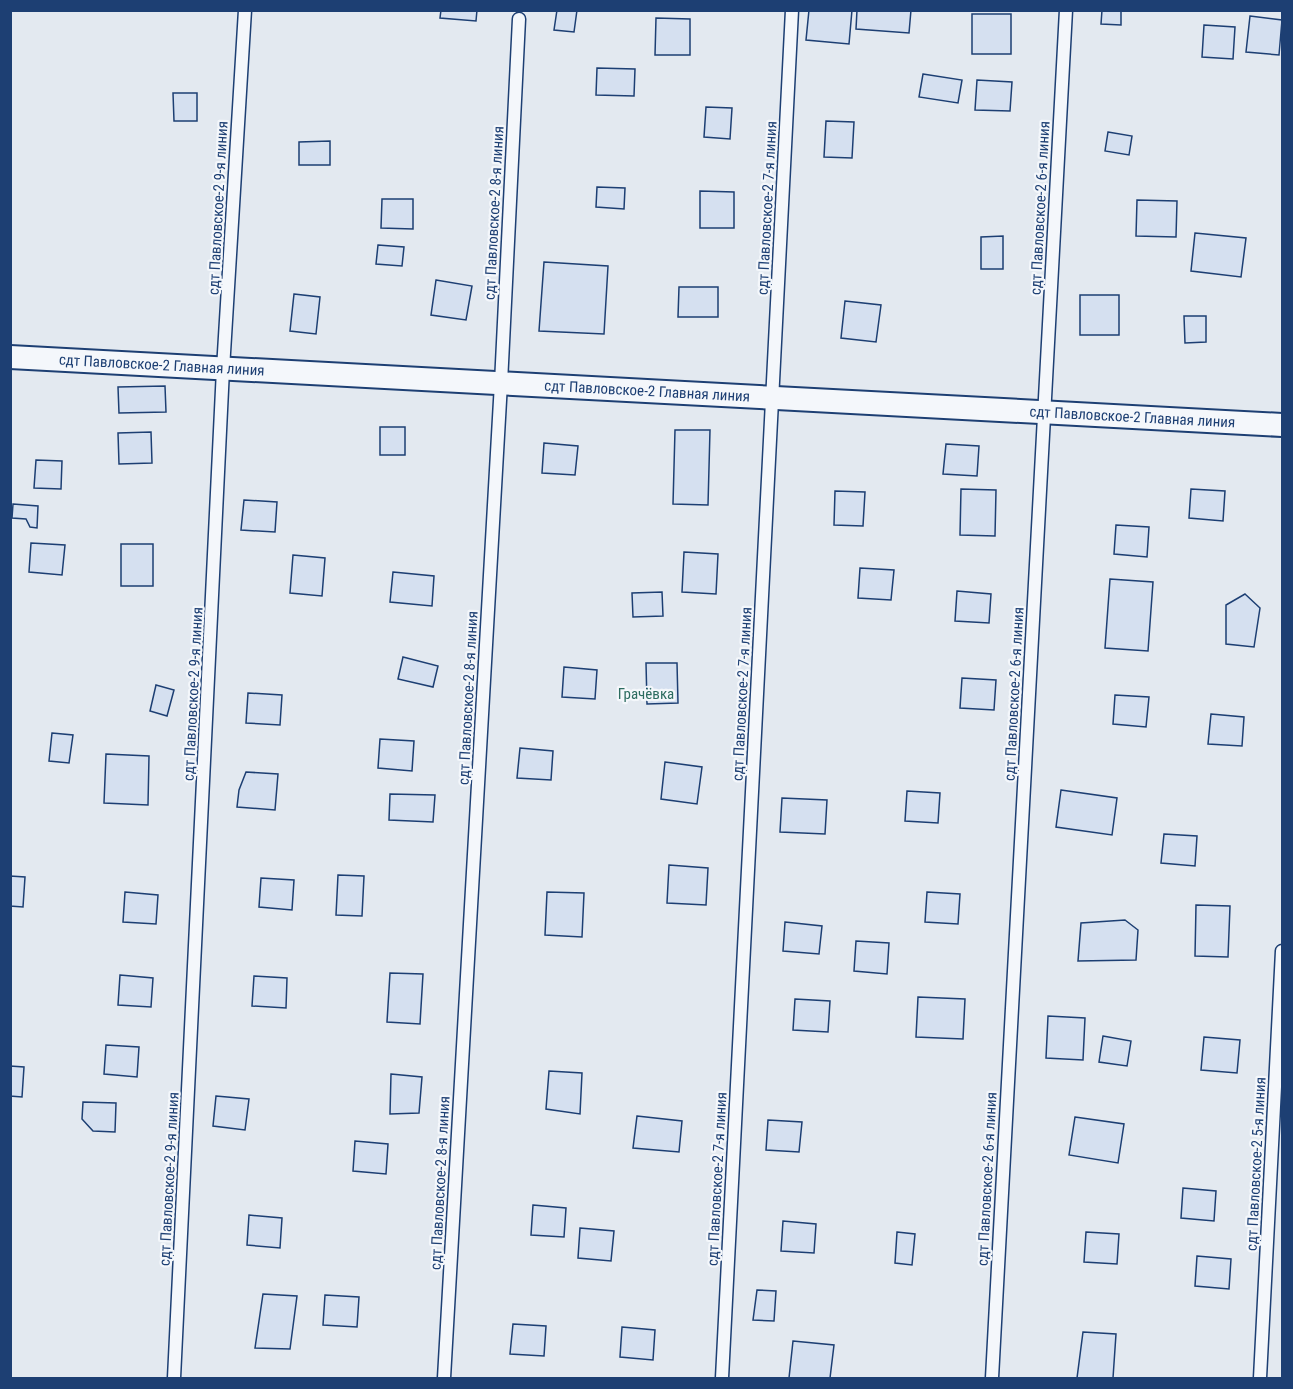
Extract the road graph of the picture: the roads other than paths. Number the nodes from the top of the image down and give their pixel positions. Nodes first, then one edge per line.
1 (244, 10) edge
2 (792, 10) edge
3 (1066, 10) edge
4 (519, 19) dead end
5 (10, 357) edge
6 (224, 369) junction
7 (501, 383) junction
8 (772, 398) junction
9 (1045, 412) junction
10 (1282, 425) edge
11 (1282, 951) edge
12 (174, 1378) edge
13 (444, 1378) edge
14 (722, 1378) edge
15 (992, 1378) edge
16 (1260, 1378) edge

1 - 6 lane, сдт Павловское-2 9-я линия
2 - 8 lane, сдт Павловское-2 7-я линия
3 - 9 lane, сдт Павловское-2 6-я линия
4 - 7 lane, сдт Павловское-2 8-я линия
5 - 6 street, сдт Павловское-2 Главная линия
6 - 7 street, сдт Павловское-2 Главная линия
6 - 12 lane, сдт Павловское-2 9-я линия
7 - 8 street, сдт Павловское-2 Главная линия
7 - 13 lane, сдт Павловское-2 8-я линия
8 - 9 street, сдт Павловское-2 Главная линия
8 - 14 lane, сдт Павловское-2 7-я линия
9 - 10 street, сдт Павловское-2 Главная линия
9 - 15 lane, сдт Павловское-2 6-я линия
11 - 16 lane, сдт Павловское-2 5-я линия

